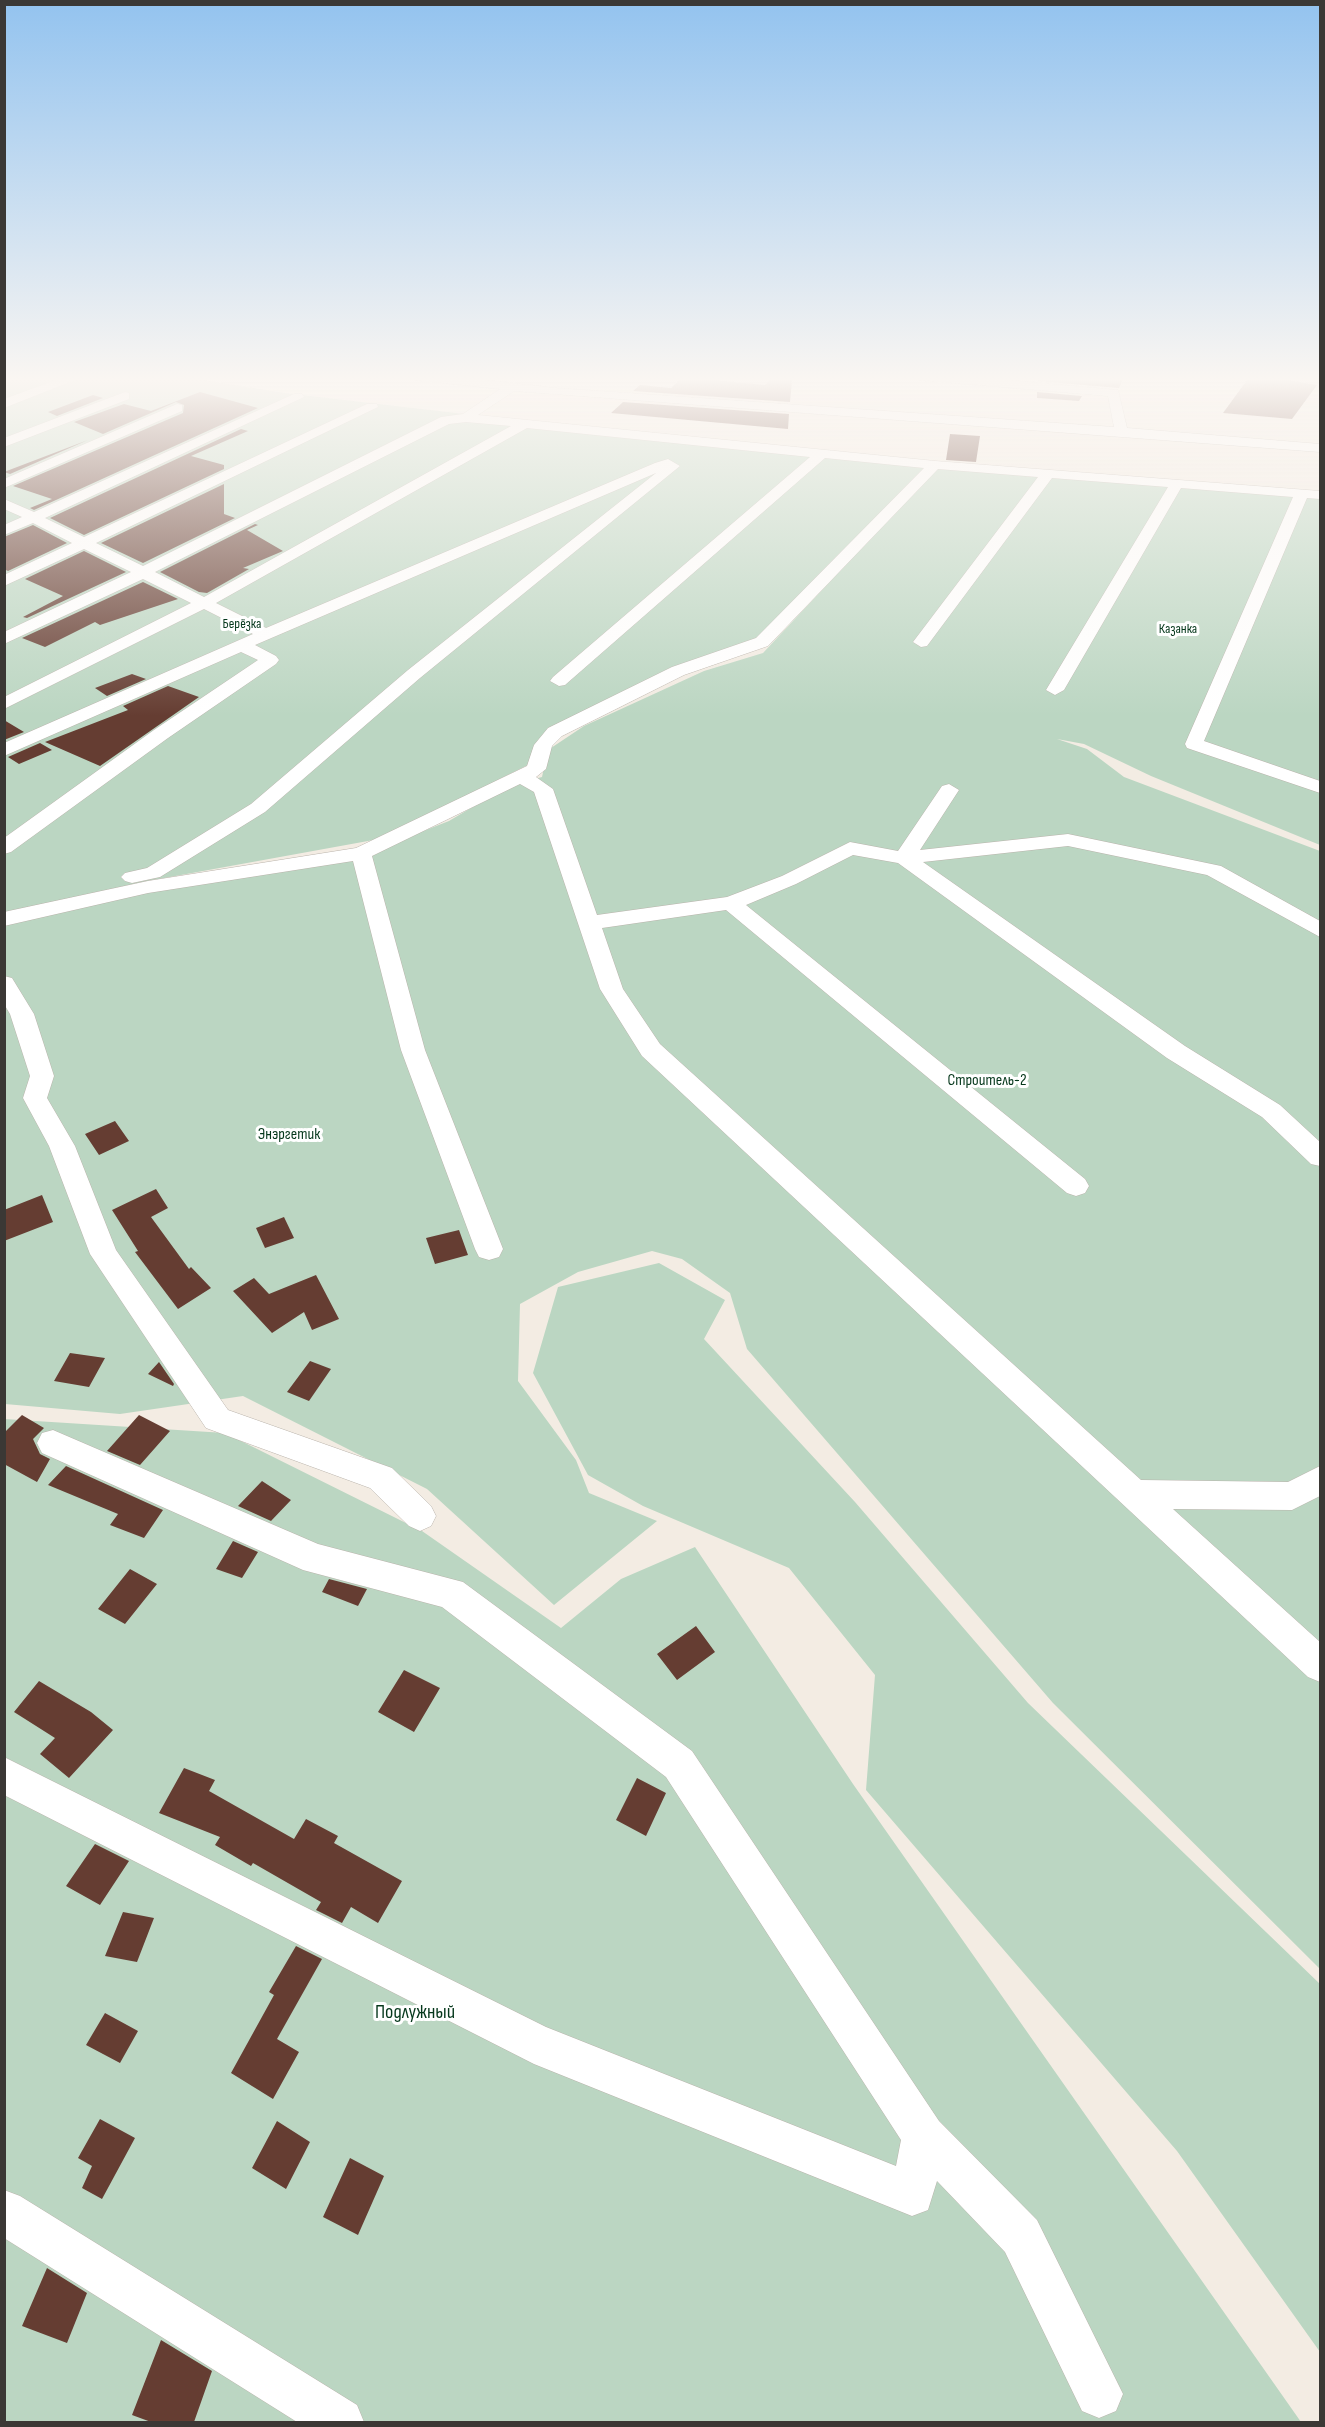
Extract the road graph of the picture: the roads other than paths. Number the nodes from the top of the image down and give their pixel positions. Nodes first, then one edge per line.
1 (97, 489) edge
2 (200, 489) edge
3 (308, 489) edge
4 (408, 489) edge
5 (608, 489) edge
6 (644, 489) edge
7 (780, 489) edge
8 (911, 489) edge
9 (1036, 489) edge
10 (1174, 489) edge
11 (1250, 489) edge
12 (1302, 493) junction
13 (1320, 495) edge
14 (4, 503) edge
15 (35, 518) junction
16 (4, 531) edge
17 (87, 543) junction
18 (144, 572) junction
19 (4, 581) edge
20 (206, 602) junction
21 (266, 634) junction
22 (4, 639) edge
23 (921, 642) dead end
24 (241, 645) junction
25 (559, 681) dead end
26 (1055, 690) dead end
27 (4, 704) edge
28 (4, 750) edge
29 (519, 775) junction
30 (1320, 787) edge
31 (949, 790) dead end
32 (4, 848) edge
33 (361, 853) junction
34 (904, 858) junction
35 (4, 902) edge
36 (731, 903) junction
37 (4, 919) edge
38 (591, 923) junction
39 (1320, 930) edge
40 (4, 983) edge
41 (1320, 1157) edge
42 (1076, 1186) dead end
43 (489, 1250) dead end
44 (53, 1443) dead end
45 (1320, 1480) edge
46 (1134, 1494) junction
47 (420, 1516) dead end
48 (1320, 1665) edge
49 (4, 1775) edge
50 (924, 2136) junction
51 (4, 2212) edge
52 (1099, 2394) dead end
53 (340, 2422) edge

1 - 15 street
2 - 17 street
3 - 18 street
4 - 20 street
5 - 21 street
6 - 35 street
7 - 25 street
8 - 29 street
9 - 23 street
10 - 26 street
11 - 12 street
12 - 13 street
12 - 30 street
14 - 15 street
15 - 16 street
15 - 17 street
17 - 18 street
17 - 19 street
18 - 20 street
18 - 22 street
20 - 21 street
20 - 27 street
21 - 24 street
24 - 28 street
24 - 32 street
29 - 33 street
29 - 38 street
31 - 34 street
33 - 37 street
33 - 43 street
34 - 36 street
34 - 39 street
34 - 41 street
36 - 38 street
36 - 42 street
38 - 46 street
40 - 47 street
44 - 50 street
45 - 46 street
46 - 48 street
49 - 50 street
50 - 52 street
51 - 53 street

